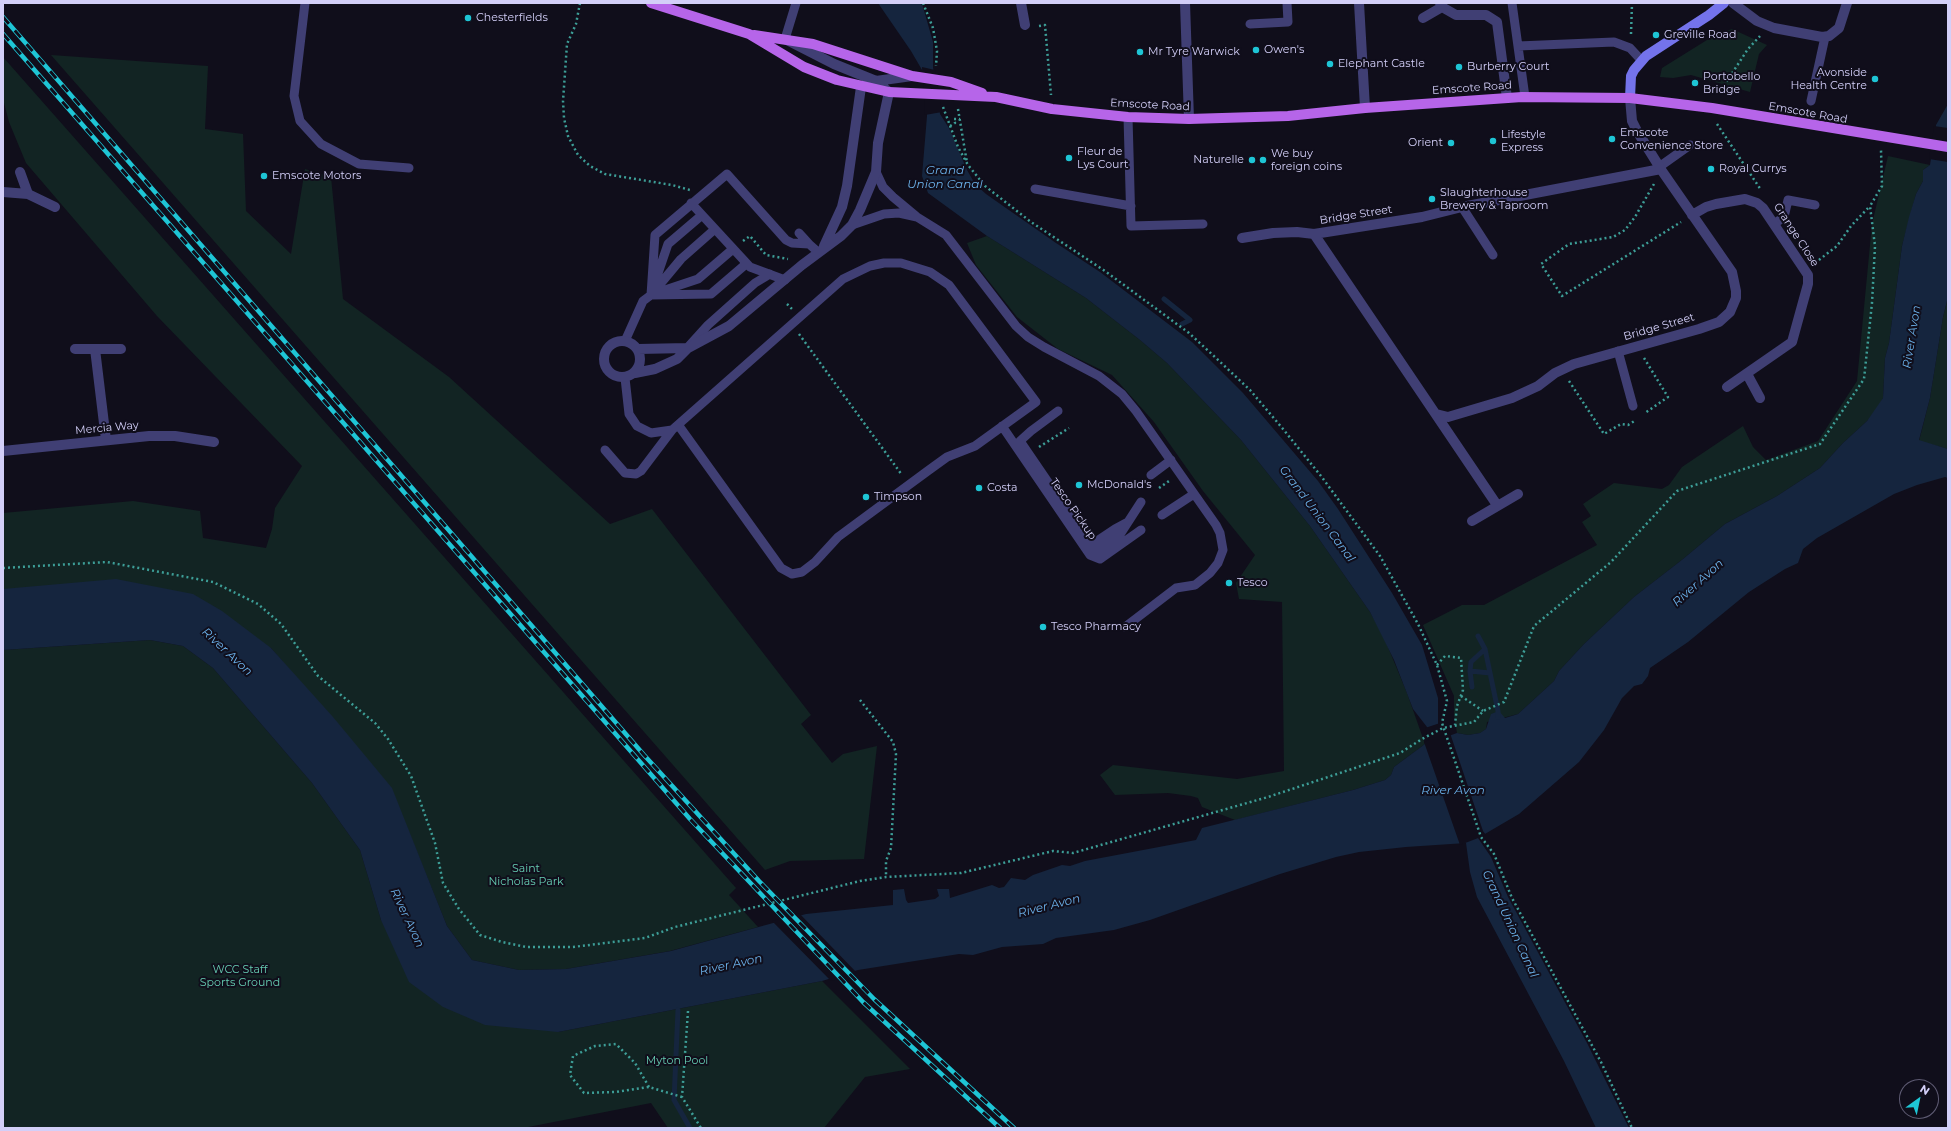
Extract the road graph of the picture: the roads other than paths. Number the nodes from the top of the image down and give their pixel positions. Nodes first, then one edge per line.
1 (305, 3) edge
2 (796, 3) edge
3 (1021, 3) edge
4 (1184, 3) edge
5 (1287, 3) edge
6 (1360, 3) edge
7 (1512, 3) edge
8 (1724, 3) edge
9 (1733, 3) edge
10 (1847, 3) edge
11 (655, 4) edge
12 (1441, 5) edge
13 (1423, 18) dead end
14 (1250, 24) dead end
15 (1025, 25) road end
16 (749, 34) junction
17 (1825, 37) junction
18 (785, 39) junction
19 (1518, 46) junction
20 (1642, 61) junction
21 (916, 77) junction
22 (876, 81) junction
23 (861, 87) junction
24 (889, 92) junction
25 (1525, 97) junction
26 (996, 98) junction
27 (1507, 98) junction
28 (1630, 98) junction
29 (1811, 101) dead end
30 (1365, 108) junction
31 (1128, 117) junction
32 (1189, 119) junction
33 (1690, 145) dead end
34 (1948, 147) edge
35 (409, 168) dead end
36 (1661, 169) junction
37 (20, 172) dead end
38 (876, 172) junction
39 (1035, 189) dead end
40 (3, 192) edge
41 (28, 194) junction
42 (691, 203) junction
43 (1815, 205) dead end
44 (1130, 206) junction
45 (55, 207) dead end
46 (1462, 207) junction
47 (702, 215) junction
48 (1692, 215) junction
49 (917, 217) junction
50 (1203, 224) dead end
51 (1774, 224) junction
52 (852, 225) junction
53 (714, 229) junction
54 (799, 233) dead end
55 (1314, 234) junction
56 (1242, 238) dead end
57 (809, 244) junction
58 (733, 249) junction
59 (820, 250) junction
60 (1493, 255) dead end
61 (746, 264) junction
62 (770, 274) junction
63 (785, 280) junction
64 (650, 295) junction
65 (625, 341) junction
66 (688, 348) junction
67 (75, 349) dead end
68 (95, 349) junction
69 (121, 349) dead end
70 (638, 349) junction
71 (1618, 351) junction
72 (635, 373) junction
73 (1747, 374) junction
74 (625, 378) junction
75 (1727, 387) dead end
76 (1760, 398) dead end
77 (1633, 406) dead end
78 (1058, 411) dead end
79 (1436, 414) junction
80 (1002, 426) junction
81 (675, 428) junction
82 (106, 440) junction
83 (214, 442) dead end
84 (605, 450) dead end
85 (3, 451) edge
86 (1171, 460) junction
87 (1151, 475) dead end
88 (1194, 494) junction
89 (1518, 494) dead end
90 (1141, 502) dead end
91 (1497, 505) junction
92 (1162, 515) dead end
93 (1472, 521) dead end
94 (1141, 530) dead end
95 (1125, 627) dead end

1 - 35 lane
2 - 18 lane
3 - 15 street
4 - 32 street
5 - 14 lane
6 - 30 street
7 - 19 lane
8 - 20 street
9 - 17 street
10 - 17 street
11 - 16 main road, Emscote Road
12 - 13 street
12 - 27 street
16 - 18 main road, Emscote Road
16 - 23 main road, Emscote Road
17 - 29 lane
18 - 21 main road, Emscote Road
18 - 22 street
19 - 20 lane
19 - 25 lane
20 - 28 street
21 - 22 street
21 - 26 main road, Emscote Road
22 - 23 street
22 - 24 street
23 - 24 main road, Emscote Road
23 - 59 street
24 - 26 main road, Emscote Road
24 - 38 street
25 - 27 main road, Emscote Road
25 - 28 main road, Emscote Road
26 - 31 main road, Emscote Road
27 - 30 main road, Emscote Road
28 - 34 main road, Emscote Road
28 - 36 street, Bridge Street
30 - 32 main road, Emscote Road
31 - 32 main road, Emscote Road
31 - 44 lane
33 - 36 lane
36 - 46 street, Bridge Street
36 - 48 street, Bridge Street
37 - 41 street
38 - 49 lane
38 - 52 street
39 - 44 lane
40 - 41 street
41 - 45 street
42 - 47 lane
42 - 57 lane
42 - 64 lane
43 - 51 lane
44 - 50 lane
46 - 55 street, Bridge Street
46 - 60 lane
47 - 53 lane
47 - 64 lane
48 - 51 street, Grange Close
48 - 71 street, Bridge Street
49 - 52 lane
49 - 86 lane
51 - 73 street, Grange Close
52 - 59 street
53 - 58 lane
53 - 64 lane
54 - 57 lane
55 - 56 street, Bridge Street
55 - 79 street, Bridge Street
57 - 59 lane
58 - 61 lane
58 - 64 lane
59 - 63 street
61 - 62 lane
61 - 64 lane
62 - 63 lane
62 - 66 lane
63 - 66 street
64 - 65 lane
65 - 70 street
65 - 74 street
66 - 70 street
66 - 72 street
67 - 68 street
68 - 69 street
68 - 82 street
70 - 72 street
71 - 77 lane
71 - 79 street, Bridge Street
72 - 74 street
73 - 75 street, Grange Close
73 - 76 street
74 - 81 lane
78 - 90 lane
79 - 91 street, Bridge Street
80 - 81 lane
80 - 81 lane
80 - 94 lane, Tesco Pickup
81 - 84 lane
82 - 83 street, Mercia Way
82 - 85 street, Mercia Way
86 - 87 lane
86 - 88 lane
88 - 92 lane
88 - 95 lane
89 - 91 street
91 - 93 street

